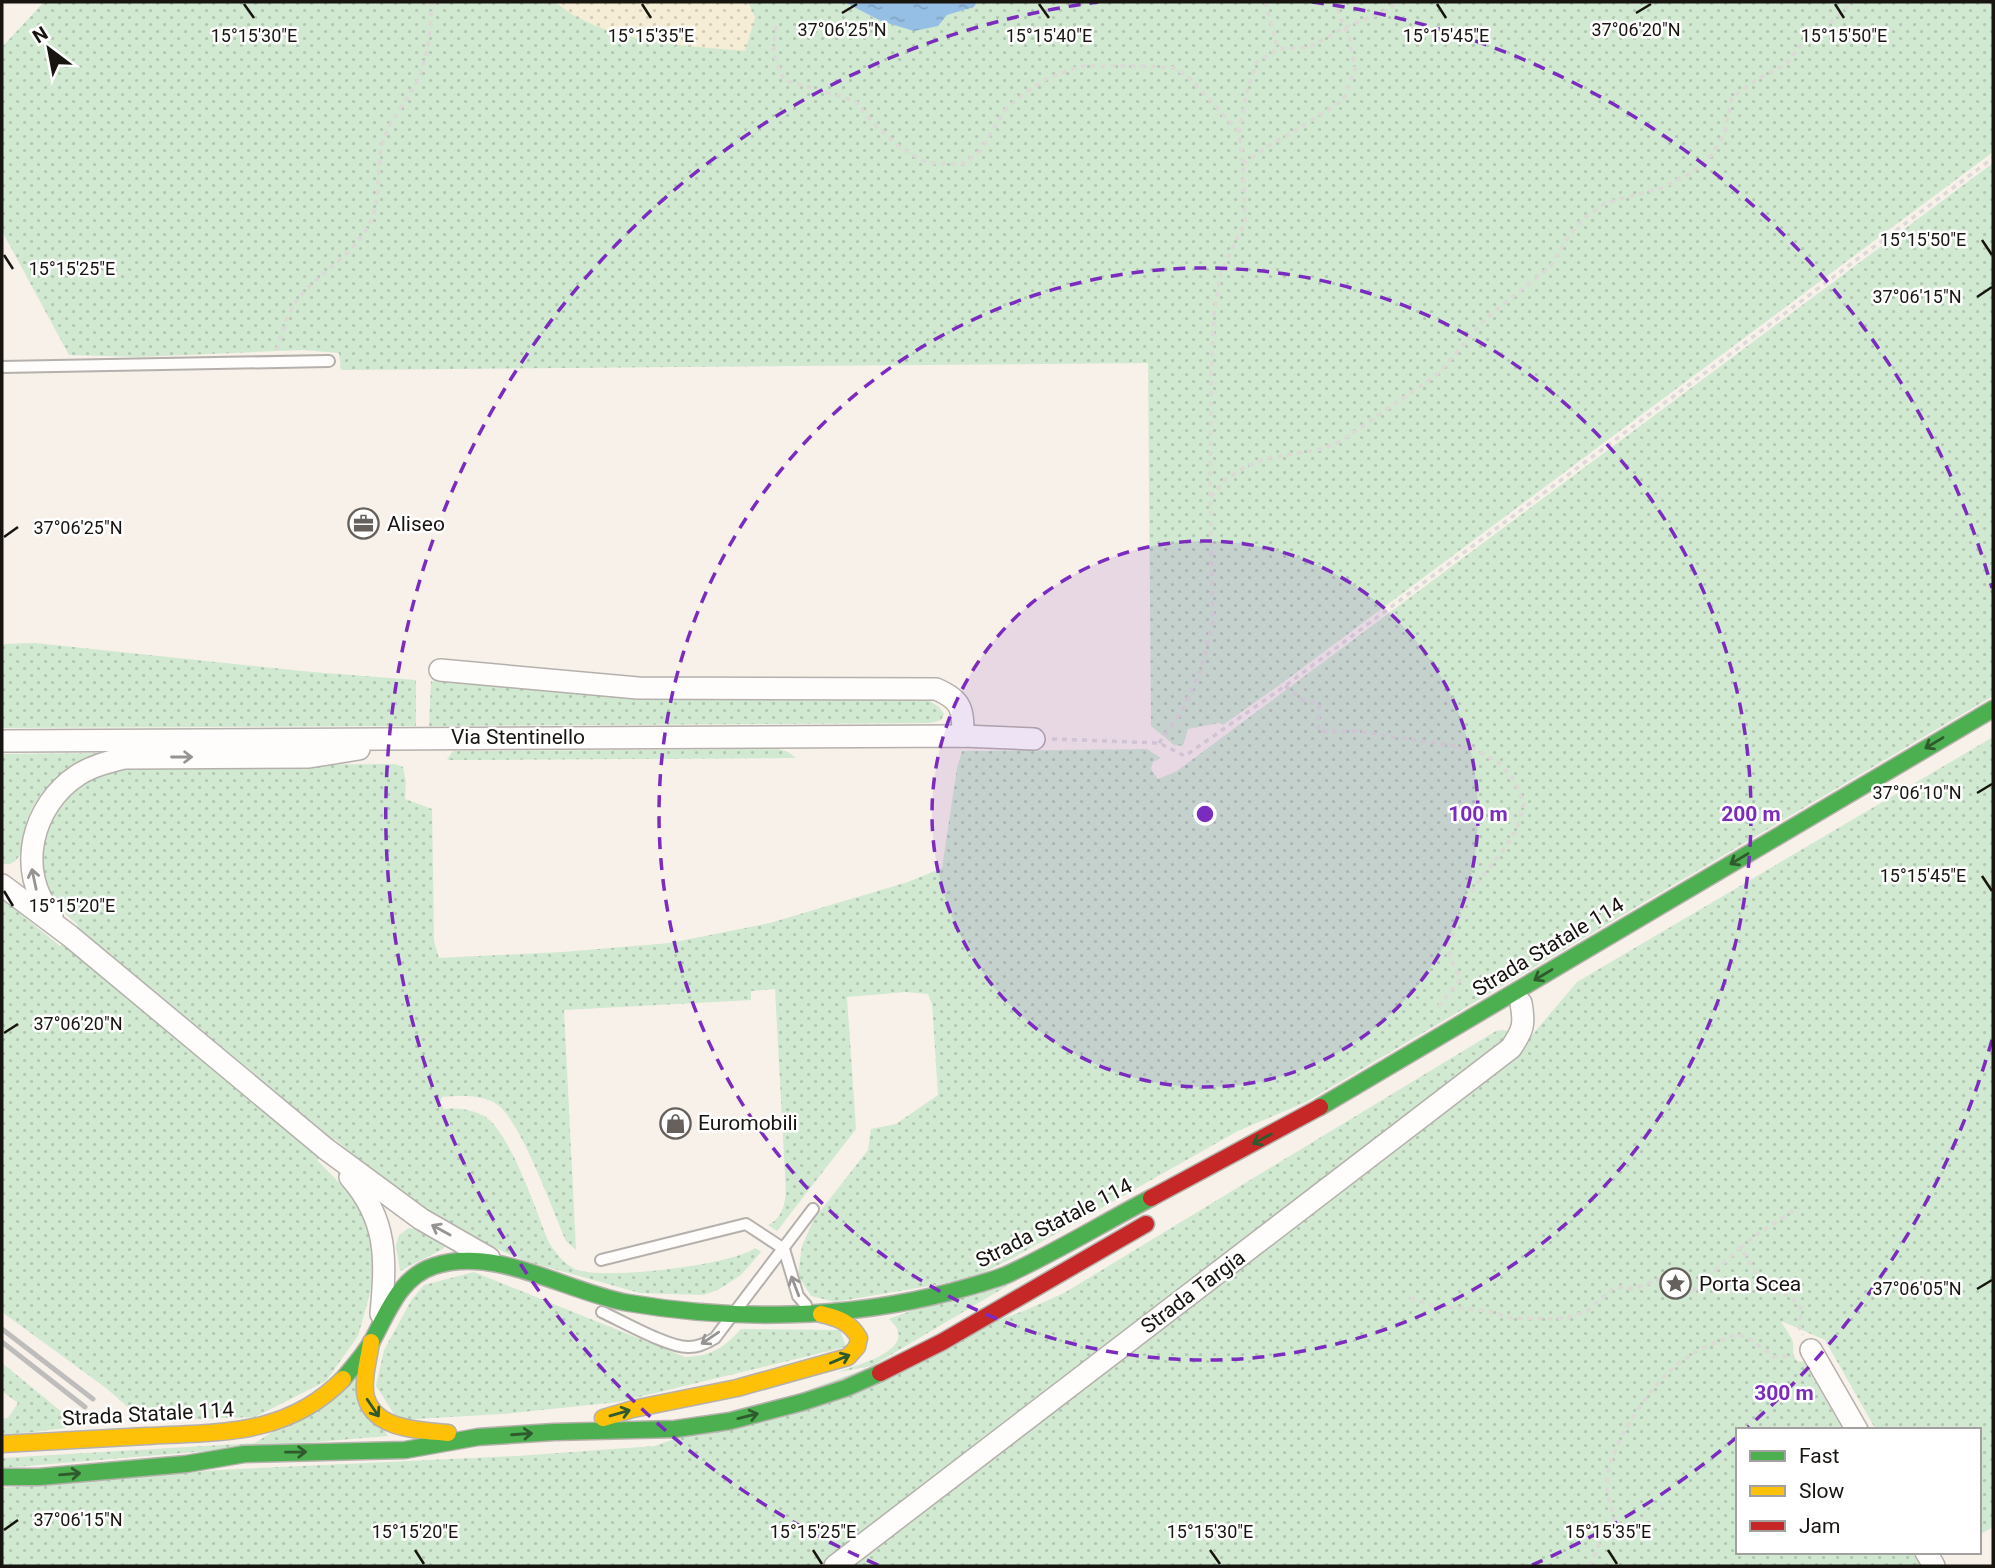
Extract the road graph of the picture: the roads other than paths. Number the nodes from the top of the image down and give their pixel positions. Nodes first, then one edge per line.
1 (329, 361) dead end
2 (2, 367) edge
3 (440, 670) dead end
4 (1993, 709) edge
5 (963, 736) junction
6 (428, 737) junction
7 (1034, 739) road end
8 (2, 741) edge
9 (1946, 755) dead end
10 (2, 885) edge
11 (70, 936) junction
12 (1521, 1003) junction
13 (326, 1149) junction
14 (1244, 1166) dead end
15 (813, 1209) dead end
16 (1160, 1216) dead end
17 (784, 1249) junction
18 (601, 1260) dead end
19 (508, 1267) junction
20 (584, 1303) dead end
21 (596, 1309) dead end
22 (733, 1313) junction
23 (821, 1314) junction
24 (380, 1322) junction
25 (371, 1342) junction
26 (1811, 1350) road end
27 (1856, 1428) edge
28 (554, 1432) junction
29 (478, 1437) junction
30 (2, 1444) edge
31 (2, 1478) edge
32 (835, 1566) edge

1 - 2 lane
3 - 5 street
4 -> 23 main road, Strada Statale 114
5 - 6 street, Via Stentinello
5 - 7 street, Via Stentinello
6 - 8 street, Via Stentinello
11 -> 6 street
9 - 12 main road, Strada Statale 114
10 - 11 street
11 - 13 street
12 - 14 main road, Strada Statale 114
12 - 32 street, Strada Targia
19 -> 13 street
13 - 24 street
15 - 17 lane
28 -> 16 main road, Strada Statale 114
17 - 18 lane
17 - 22 lane
23 -> 17 lane
19 - 20 lane
19 - 22 main road, Strada Statale 114
19 - 24 main road, Strada Statale 114
22 -> 21 lane
22 - 23 main road, Strada Statale 114
28 -> 23 main road
24 - 25 main road, Strada Statale 114
25 -> 29 main road
25 - 30 main road, Strada Statale 114
26 - 27 street
29 -> 28 main road, Strada Statale 114
31 -> 29 main road, Strada Statale 114

